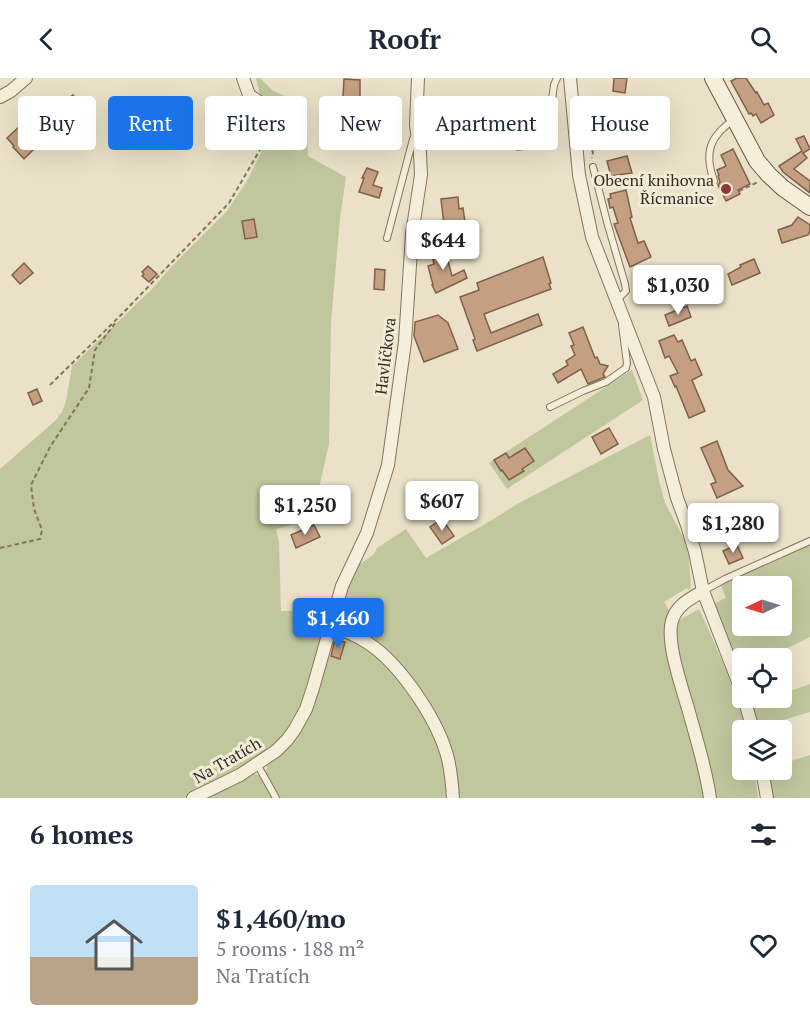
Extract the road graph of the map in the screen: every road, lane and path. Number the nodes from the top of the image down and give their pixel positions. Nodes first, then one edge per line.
1 (26, 78) edge
2 (243, 78) edge
3 (418, 78) edge
4 (557, 78) edge
5 (570, 78) edge
6 (713, 78) edge
7 (252, 96) edge
8 (417, 96) edge
9 (553, 96) edge
10 (0, 97) edge
11 (735, 119) junction
12 (414, 138) edge
13 (260, 150) edge
14 (419, 150) edge
15 (593, 167) dead end
16 (714, 181) dead end
17 (754, 183) dead end
18 (739, 191) dead end
19 (810, 207) edge
20 (387, 238) dead end
21 (617, 302) junction
22 (122, 314) junction
23 (50, 385) dead end
24 (550, 407) dead end
25 (810, 542) edge
26 (0, 548) edge
27 (703, 591) junction
28 (329, 627) junction
29 (732, 666) edge
30 (256, 764) junction
31 (764, 780) edge
32 (193, 798) edge
33 (276, 798) edge
34 (453, 798) edge
35 (710, 798) edge
36 (767, 798) edge

1 - 10 street
2 - 7 street
3 - 8 street, Havlíčkova
4 - 9 lane
5 - 21 street
6 - 11 main road
11 - 16 lane
11 - 19 main road
12 - 20 lane
13 - 22 path
14 - 28 street, Havlíčkova
15 - 21 lane
17 - 18 path
21 - 24 lane
21 - 27 street
22 - 23 path
22 - 26 path
25 - 27 lane
27 - 29 street
27 - 35 street
28 - 30 street, Na Tratích
28 - 34 street
30 - 32 street, Na Tratích
30 - 33 lane
31 - 36 street

